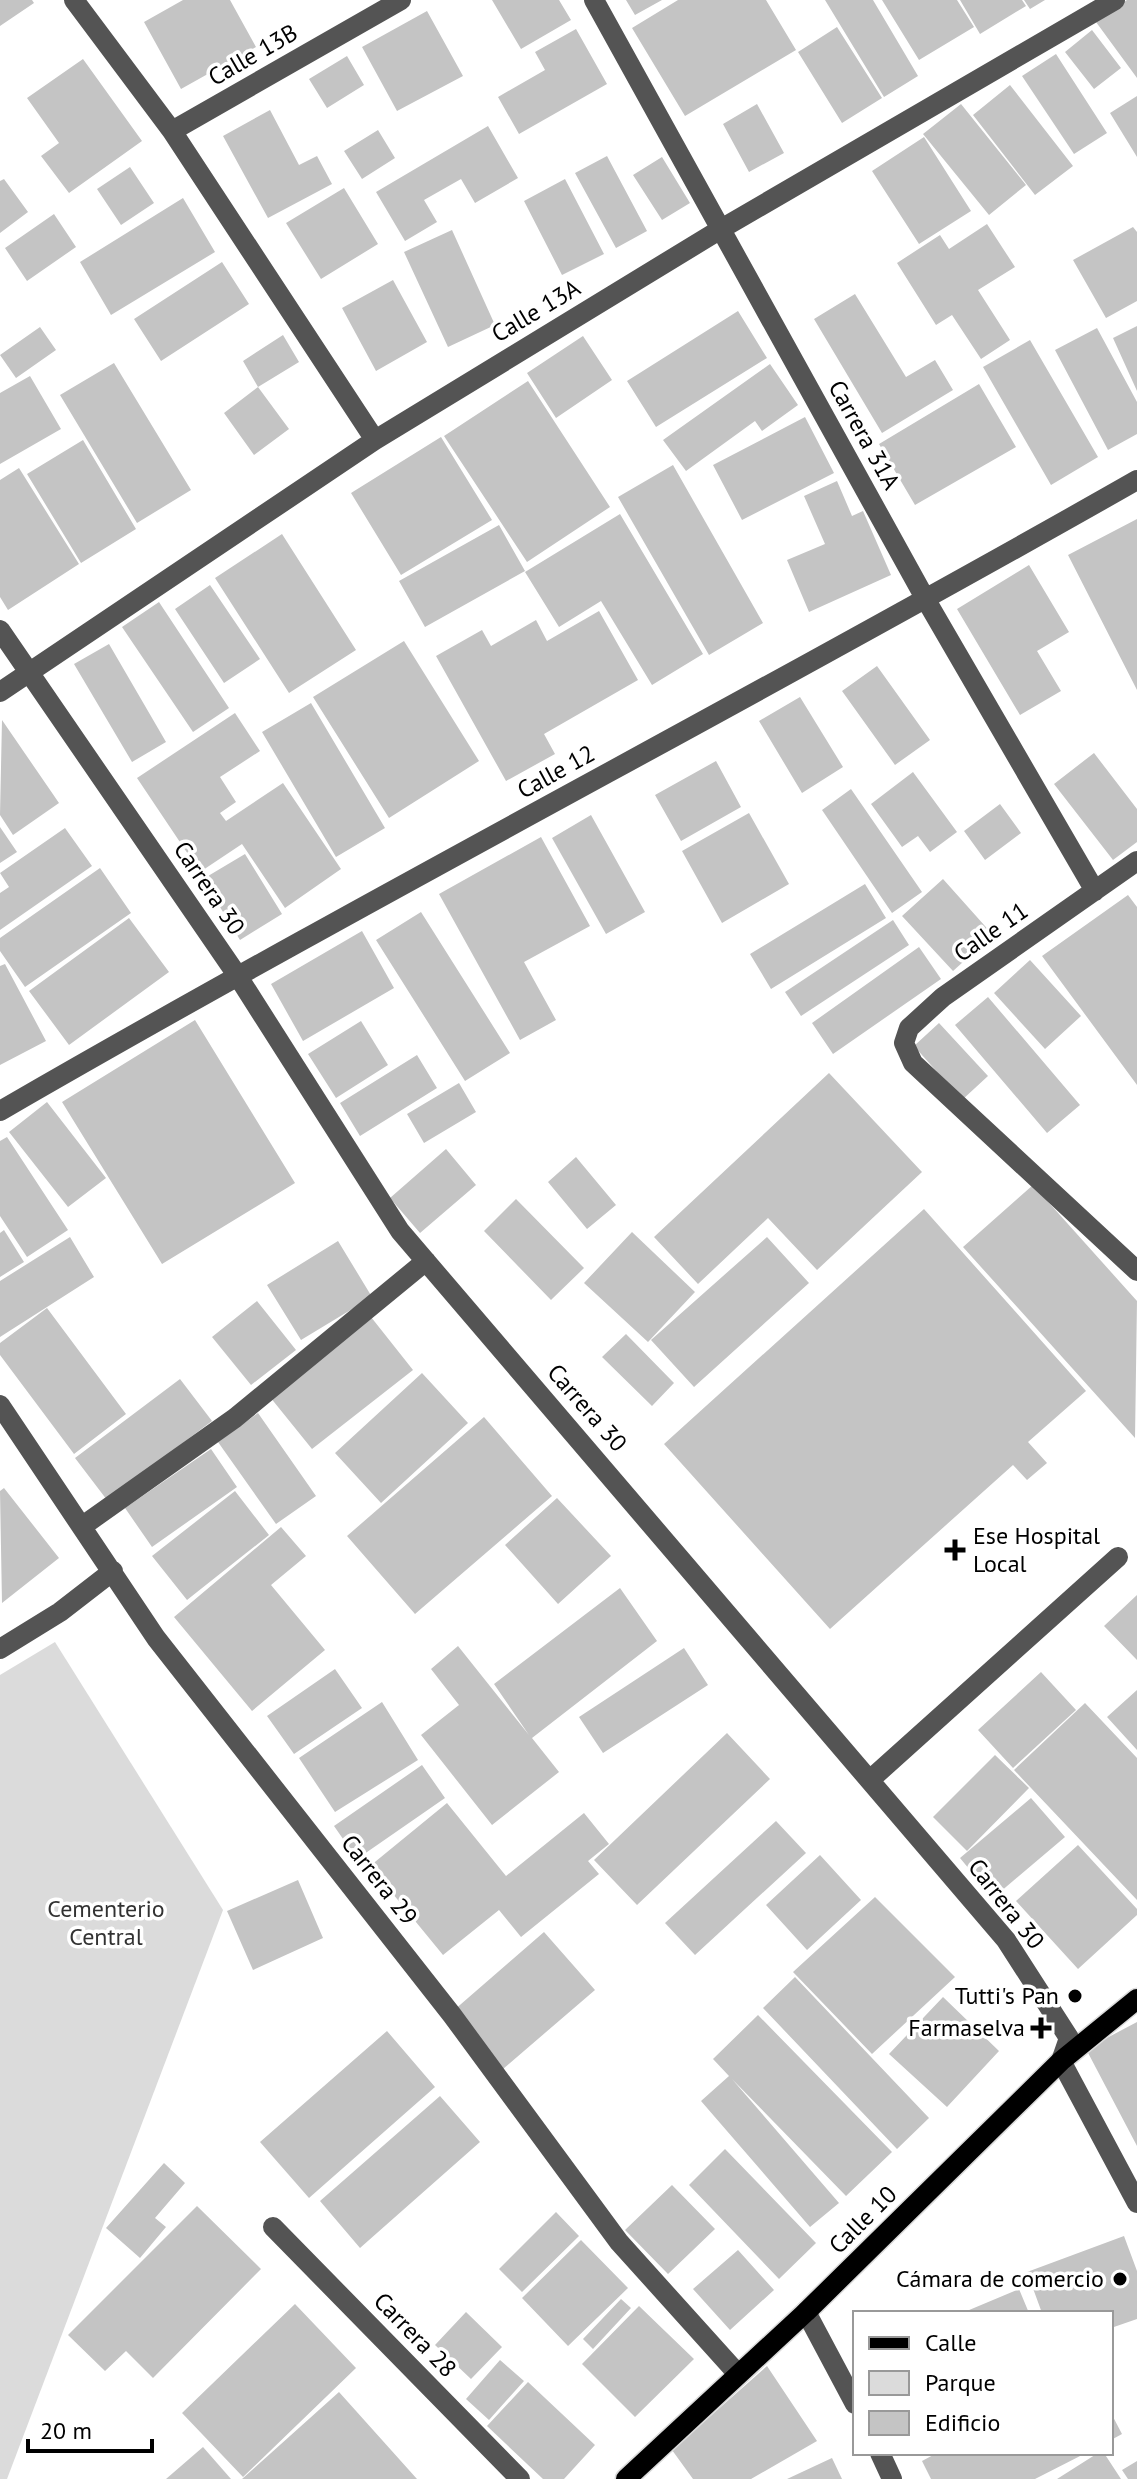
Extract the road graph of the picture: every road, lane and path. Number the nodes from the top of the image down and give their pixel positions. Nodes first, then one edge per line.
1 (74, 0) edge
2 (401, 0) edge
3 (594, 0) edge
4 (1115, 0) edge
5 (172, 131) junction
6 (721, 229) junction
7 (375, 440) junction
8 (1137, 480) edge
9 (926, 600) junction
10 (0, 630) edge
11 (30, 673) junction
12 (0, 692) edge
13 (1137, 861) edge
14 (1095, 891) junction
15 (237, 975) junction
16 (0, 1111) edge
17 (426, 1261) junction
18 (1137, 1271) edge
19 (0, 1405) edge
20 (84, 1525) junction
21 (1118, 1557) dead end
22 (113, 1571) junction
23 (0, 1649) edge
24 (871, 1779) junction
25 (1137, 1999) edge
26 (1061, 2061) junction
27 (1137, 2203) edge
28 (273, 2227) dead end
29 (806, 2312) junction
30 (737, 2373) junction
31 (853, 2400) edge
32 (881, 2455) edge
33 (520, 2479) edge
34 (626, 2479) edge
35 (892, 2479) edge

1 - 5 street
2 - 5 street, Calle 13B
3 - 6 street, Carrera 31A
4 - 6 street, Calle 13A
5 - 7 street
6 - 7 street, Calle 13A
6 - 9 street, Carrera 31A
7 - 11 street, Calle 13A
8 - 9 street, Calle 12
9 - 14 street, Carrera 31A
9 - 15 street, Calle 12
10 - 11 street, Carrera 30
11 - 12 street, Calle 13A
11 - 15 street, Carrera 30
13 - 14 street, Calle 11
14 - 18 street, Calle 11
15 - 16 street, Calle 12
15 - 17 street, Carrera 30
17 - 20 street
17 - 24 street, Carrera 30
19 - 20 street, Carrera 29
20 - 22 street, Carrera 29
21 - 24 street
22 - 23 street
22 - 30 street, Carrera 29
24 - 26 street, Carrera 30
25 - 26 main road, Calle 10
26 - 27 street, Carrera 30
26 - 29 main road, Calle 10
28 - 33 street, Carrera 28
29 - 30 main road, Calle 10
29 - 31 street
30 - 34 main road, Calle 10
32 - 35 street

